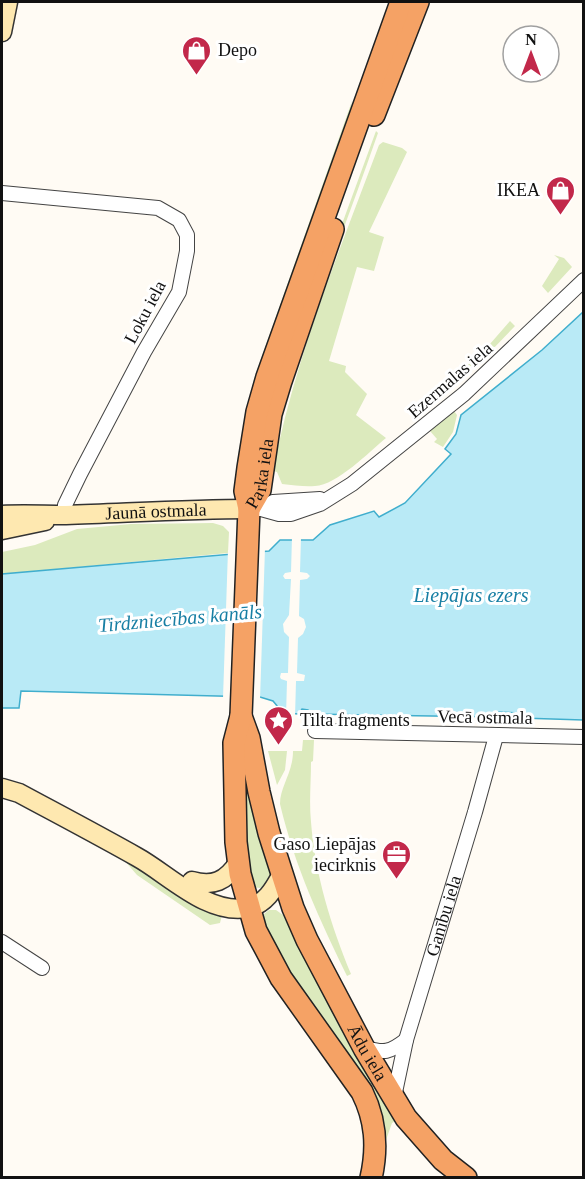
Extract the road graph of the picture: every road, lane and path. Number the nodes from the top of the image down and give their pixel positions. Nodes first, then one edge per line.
1 (8, 2) edge
2 (401, 2) edge
3 (418, 2) edge
4 (2, 32) edge
5 (2, 193) edge
6 (584, 280) edge
7 (255, 508) junction
8 (2, 515) edge
9 (64, 515) junction
10 (2, 530) edge
11 (241, 716) junction
12 (315, 731) dead end
13 (496, 735) junction
14 (584, 737) edge
15 (2, 788) edge
16 (238, 863) junction
17 (152, 865) junction
18 (282, 874) junction
19 (192, 881) junction
20 (254, 901) junction
21 (293, 908) junction
22 (2, 942) edge
23 (42, 968) dead end
24 (406, 1040) junction
25 (364, 1048) junction
26 (394, 1097) junction
27 (371, 1178) edge
28 (466, 1178) edge

1 - 4 main road
2 - 7 highway, Parka iela
3 - 7 highway, Parka iela
5 - 9 street, Loku iela
6 - 7 street, Ezermalas iela
7 - 9 main road, Jaunā ostmala
7 - 11 highway
8 - 9 main road, Jaunā ostmala
9 - 10 main road, Jaunā ostmala
11 - 16 highway
11 - 18 highway
12 - 13 street, Vecā ostmala
13 - 14 street, Vecā ostmala
13 - 24 street, Ganību iela
15 - 17 main road
16 - 19 main road
16 - 20 highway, Ādu iela
17 - 19 main road
17 - 20 main road
18 - 20 main road
18 - 21 highway, Ādu iela
19 - 20 main road
20 - 21 main road
20 - 27 highway, Ādu iela
21 - 25 highway, Ādu iela
22 - 23 street
24 - 25 street
24 - 26 street, Ganību iela
25 - 26 highway, Ādu iela
26 - 28 highway, Ādu iela

